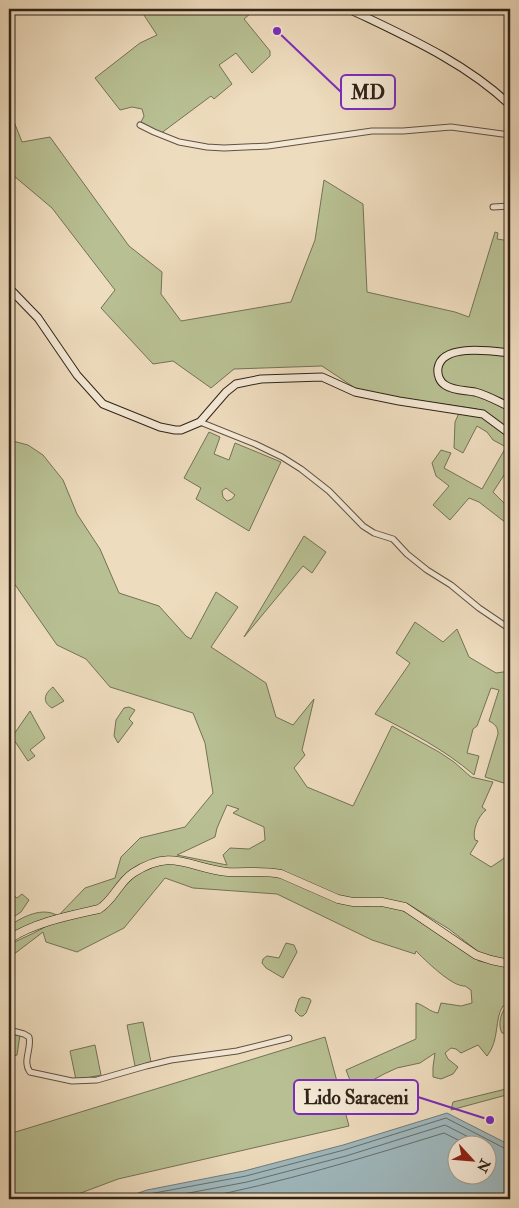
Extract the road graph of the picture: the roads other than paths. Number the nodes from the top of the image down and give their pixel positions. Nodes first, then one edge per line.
1 (350, 9) edge
2 (509, 103) edge
3 (140, 125) dead end
4 (510, 135) edge
5 (493, 206) dead end
6 (510, 206) edge
7 (9, 288) edge
8 (510, 353) edge
9 (510, 407) edge
10 (200, 422) junction
11 (510, 434) edge
12 (510, 629) edge
13 (9, 939) edge
14 (510, 964) edge
15 (9, 1030) edge
16 (289, 1038) dead end

1 - 2 street
3 - 4 street
5 - 6 street
7 - 10 street
8 - 9 street
10 - 11 street
10 - 12 street
13 - 14 main road
15 - 16 street

